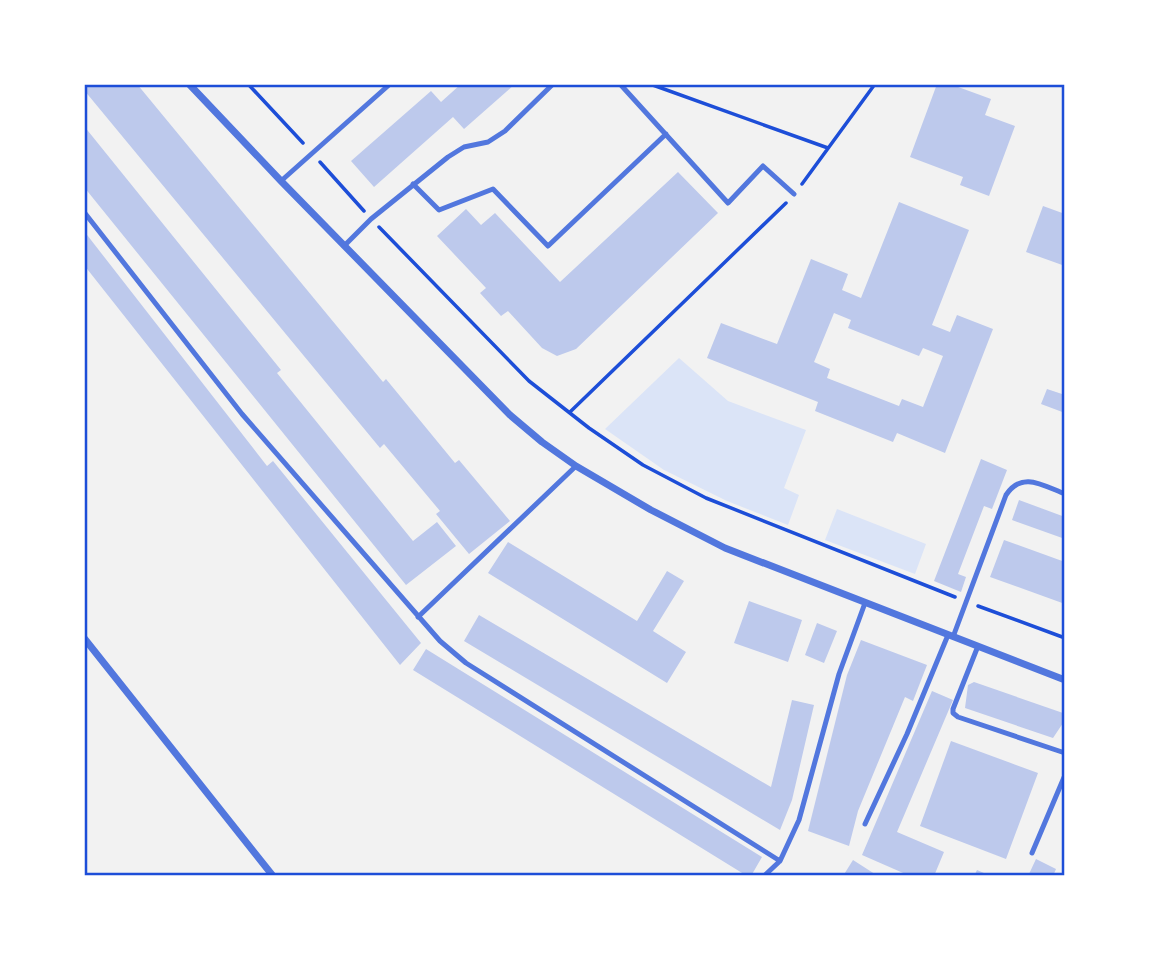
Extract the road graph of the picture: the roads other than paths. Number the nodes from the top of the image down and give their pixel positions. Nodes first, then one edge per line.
1 (189, 84) edge
2 (390, 84) edge
3 (553, 84) edge
4 (620, 84) edge
5 (666, 134) junction
6 (281, 181) junction
7 (413, 184) junction
8 (794, 194) road end
9 (84, 212) edge
10 (344, 246) junction
11 (576, 466) junction
12 (1065, 494) edge
13 (865, 603) junction
14 (418, 618) junction
15 (951, 636) junction
16 (84, 638) edge
17 (978, 646) junction
18 (1065, 680) edge
19 (1065, 753) edge
20 (1065, 775) edge
21 (865, 824) dead end
22 (1032, 853) dead end
23 (780, 861) junction
24 (274, 876) edge
25 (764, 876) edge

1 - 6 street
2 - 6 lane
3 - 7 lane
4 - 5 lane
5 - 7 lane
5 - 8 lane
6 - 10 street
7 - 10 lane
9 - 14 lane
10 - 11 street
11 - 13 street
11 - 14 lane
12 - 15 lane
13 - 15 street
13 - 23 lane
14 - 23 lane
15 - 17 street
15 - 21 lane
16 - 24 street
17 - 18 street
17 - 19 lane
20 - 22 lane
23 - 25 lane

